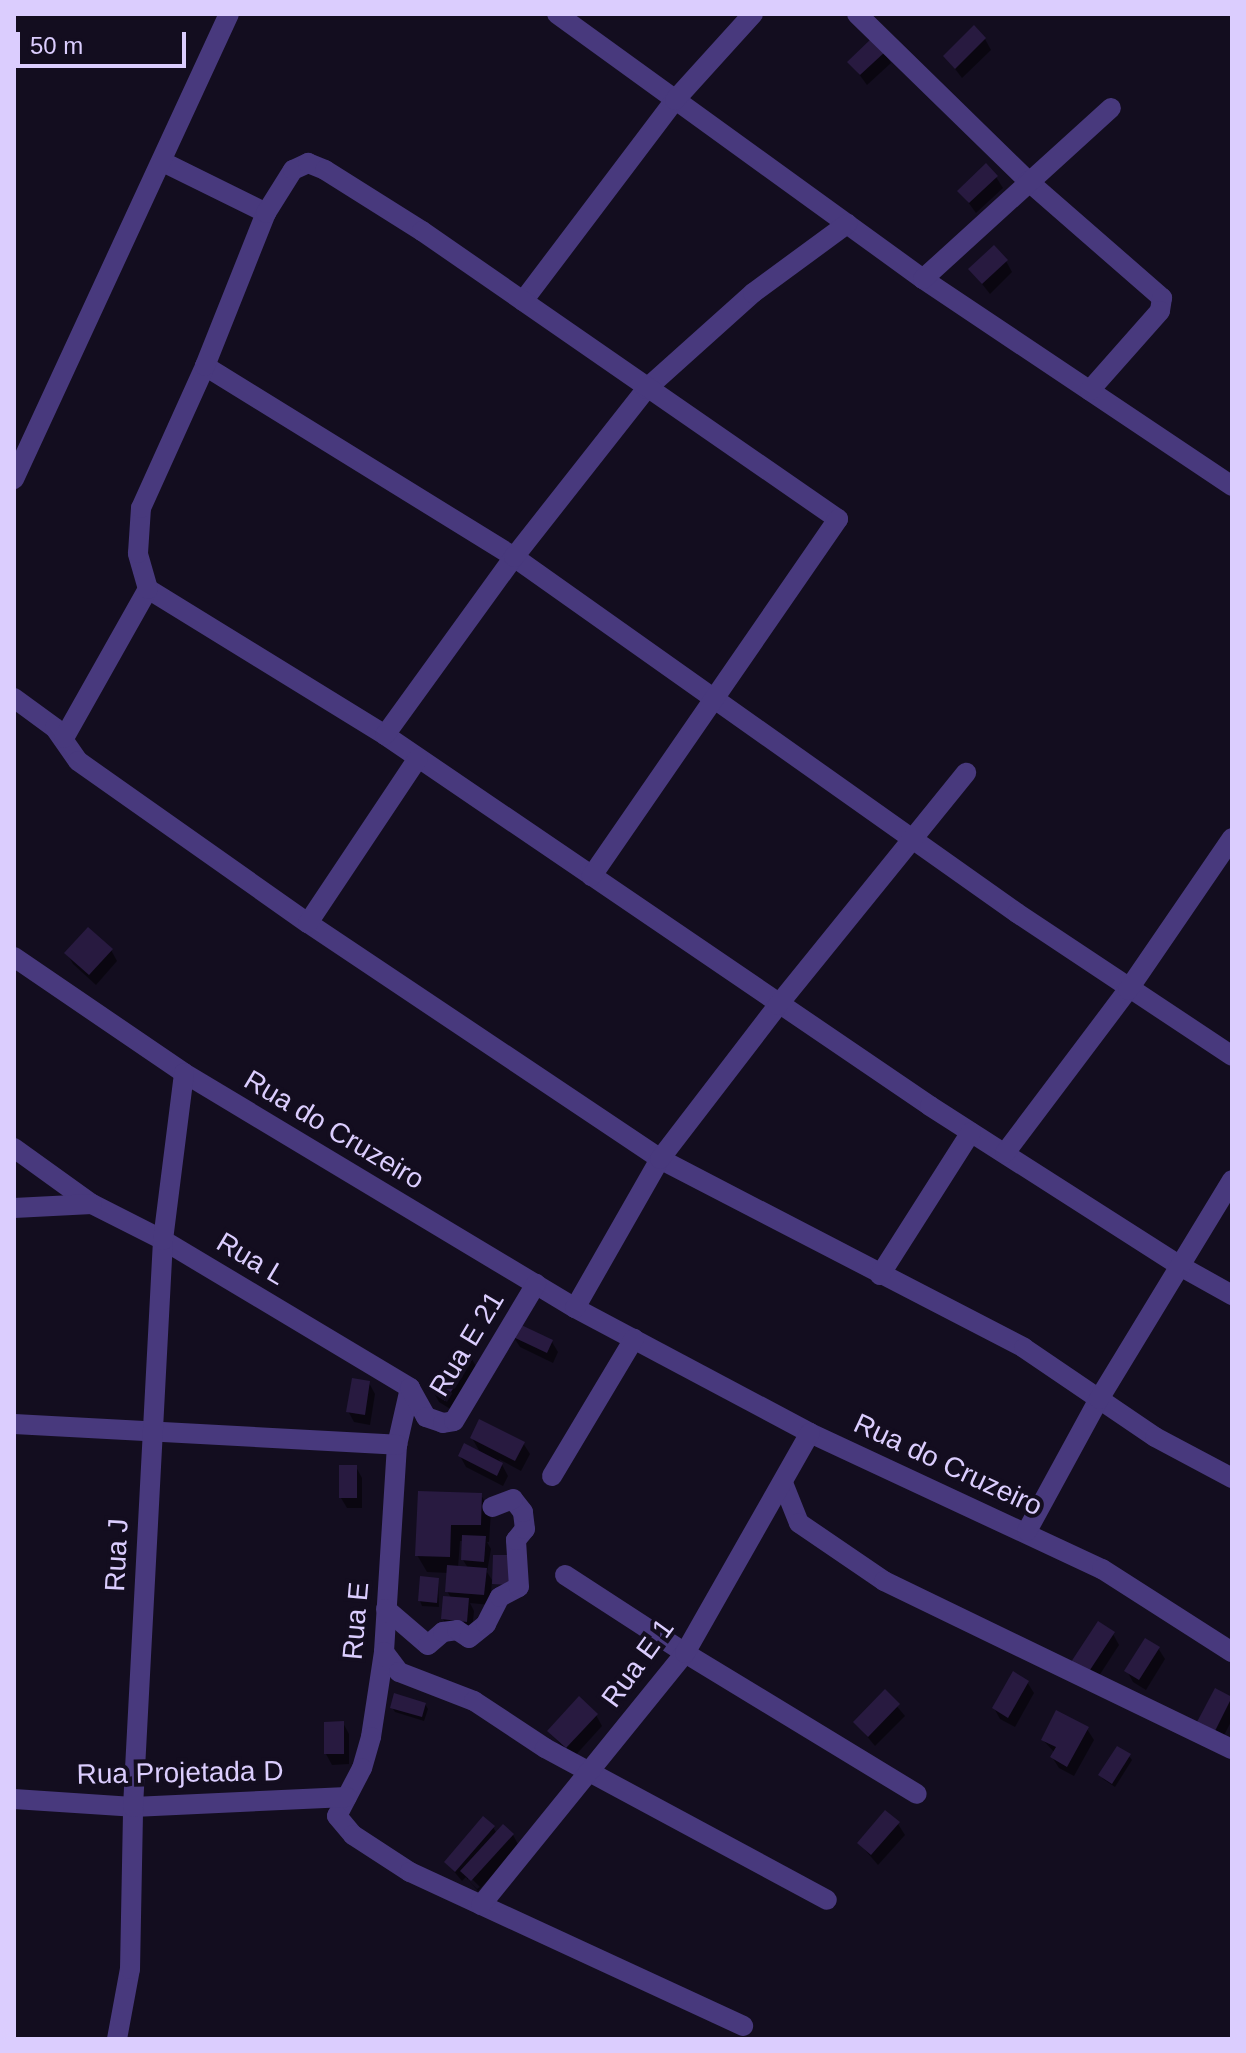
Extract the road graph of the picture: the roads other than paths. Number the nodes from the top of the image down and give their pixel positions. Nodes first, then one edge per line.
1 (229, 14) edge
2 (557, 14) edge
3 (753, 14) edge
4 (857, 14) edge
5 (675, 100) junction
6 (1111, 108) dead end
7 (163, 162) junction
8 (1028, 181) junction
9 (266, 213) junction
10 (847, 224) junction
11 (923, 279) junction
12 (523, 301) junction
13 (205, 366) junction
14 (646, 389) junction
15 (1090, 390) junction
16 (14, 479) edge
17 (1232, 486) edge
18 (514, 557) junction
19 (148, 589) junction
20 (714, 697) junction
21 (14, 698) edge
22 (385, 735) junction
23 (64, 738) junction
24 (418, 758) junction
25 (966, 773) dead end
26 (1232, 838) edge
27 (914, 841) junction
28 (592, 876) junction
29 (308, 923) junction
30 (14, 957) edge
31 (1128, 990) junction
32 (778, 1005) junction
33 (1232, 1056) edge
34 (184, 1073) junction
35 (971, 1132) junction
36 (14, 1148) edge
37 (1005, 1153) junction
38 (660, 1159) junction
39 (1232, 1180) edge
40 (92, 1204) junction
41 (14, 1208) edge
42 (163, 1240) junction
43 (1180, 1266) junction
44 (880, 1275) junction
45 (536, 1284) junction
46 (1232, 1295) edge
47 (575, 1308) junction
48 (634, 1339) junction
49 (410, 1388) junction
50 (1099, 1399) junction
51 (14, 1424) edge
52 (151, 1430) junction
53 (810, 1433) junction
54 (397, 1445) junction
55 (552, 1476) dead end
56 (1232, 1478) edge
57 (783, 1483) junction
58 (492, 1507) dead end
59 (1027, 1531) junction
60 (565, 1575) dead end
61 (386, 1609) junction
62 (384, 1652) junction
63 (1232, 1652) edge
64 (685, 1653) junction
65 (1232, 1749) edge
66 (590, 1772) junction
67 (917, 1794) dead end
68 (347, 1797) junction
69 (14, 1799) edge
70 (133, 1807) junction
71 (827, 1900) dead end
72 (481, 1905) junction
73 (743, 2026) dead end
74 (117, 2039) edge

1 - 7 street
2 - 5 street
3 - 5 street
4 - 8 street
5 - 10 street
5 - 12 street
6 - 8 street
7 - 9 street
7 - 16 street
8 - 11 street
8 - 15 street
9 - 12 street
9 - 13 street
10 - 11 street
10 - 14 street
11 - 15 street
12 - 14 street
13 - 18 street
13 - 19 street
14 - 18 street
14 - 20 street
15 - 17 street
18 - 20 street
18 - 22 street
19 - 22 street
19 - 23 street
20 - 27 street
20 - 28 street
21 - 23 street
22 - 24 street
23 - 29 street
24 - 28 street
24 - 29 street
25 - 27 street
26 - 31 street
27 - 31 street
27 - 32 street
28 - 32 street
29 - 38 street
30 - 34 street, Rua do Cruzeiro
31 - 33 street
31 - 37 street
32 - 35 street
32 - 38 street
34 - 42 street, Rua J
34 - 45 street, Rua do Cruzeiro
35 - 37 street
35 - 44 street
36 - 40 street, Rua L
37 - 43 street
38 - 44 street
38 - 47 street
39 - 43 street
40 - 41 street
40 - 42 street, Rua L
42 - 49 street, Rua L
42 - 52 street, Rua J
43 - 46 street
43 - 50 street
44 - 50 street
45 - 47 street, Rua do Cruzeiro
45 - 49 street, Rua E 21
47 - 48 street, Rua do Cruzeiro
48 - 53 street, Rua do Cruzeiro
48 - 55 street
49 - 54 street
50 - 56 street
50 - 59 street
51 - 52 street
52 - 54 street
52 - 70 street, Rua J
53 - 57 street, Rua E 1
53 - 59 street, Rua do Cruzeiro
54 - 61 street, Rua E
57 - 64 street, Rua E 1
57 - 65 street
58 - 61 street
59 - 63 street, Rua do Cruzeiro
60 - 64 street
61 - 62 street, Rua E
62 - 66 street
62 - 68 street, Rua E
64 - 66 street, Rua E 1
64 - 67 street
66 - 71 street
66 - 72 street, Rua E 1
68 - 70 street, Rua Projetada D
68 - 72 street
69 - 70 street, Rua Projetada D
70 - 74 street, Rua J
72 - 73 street

